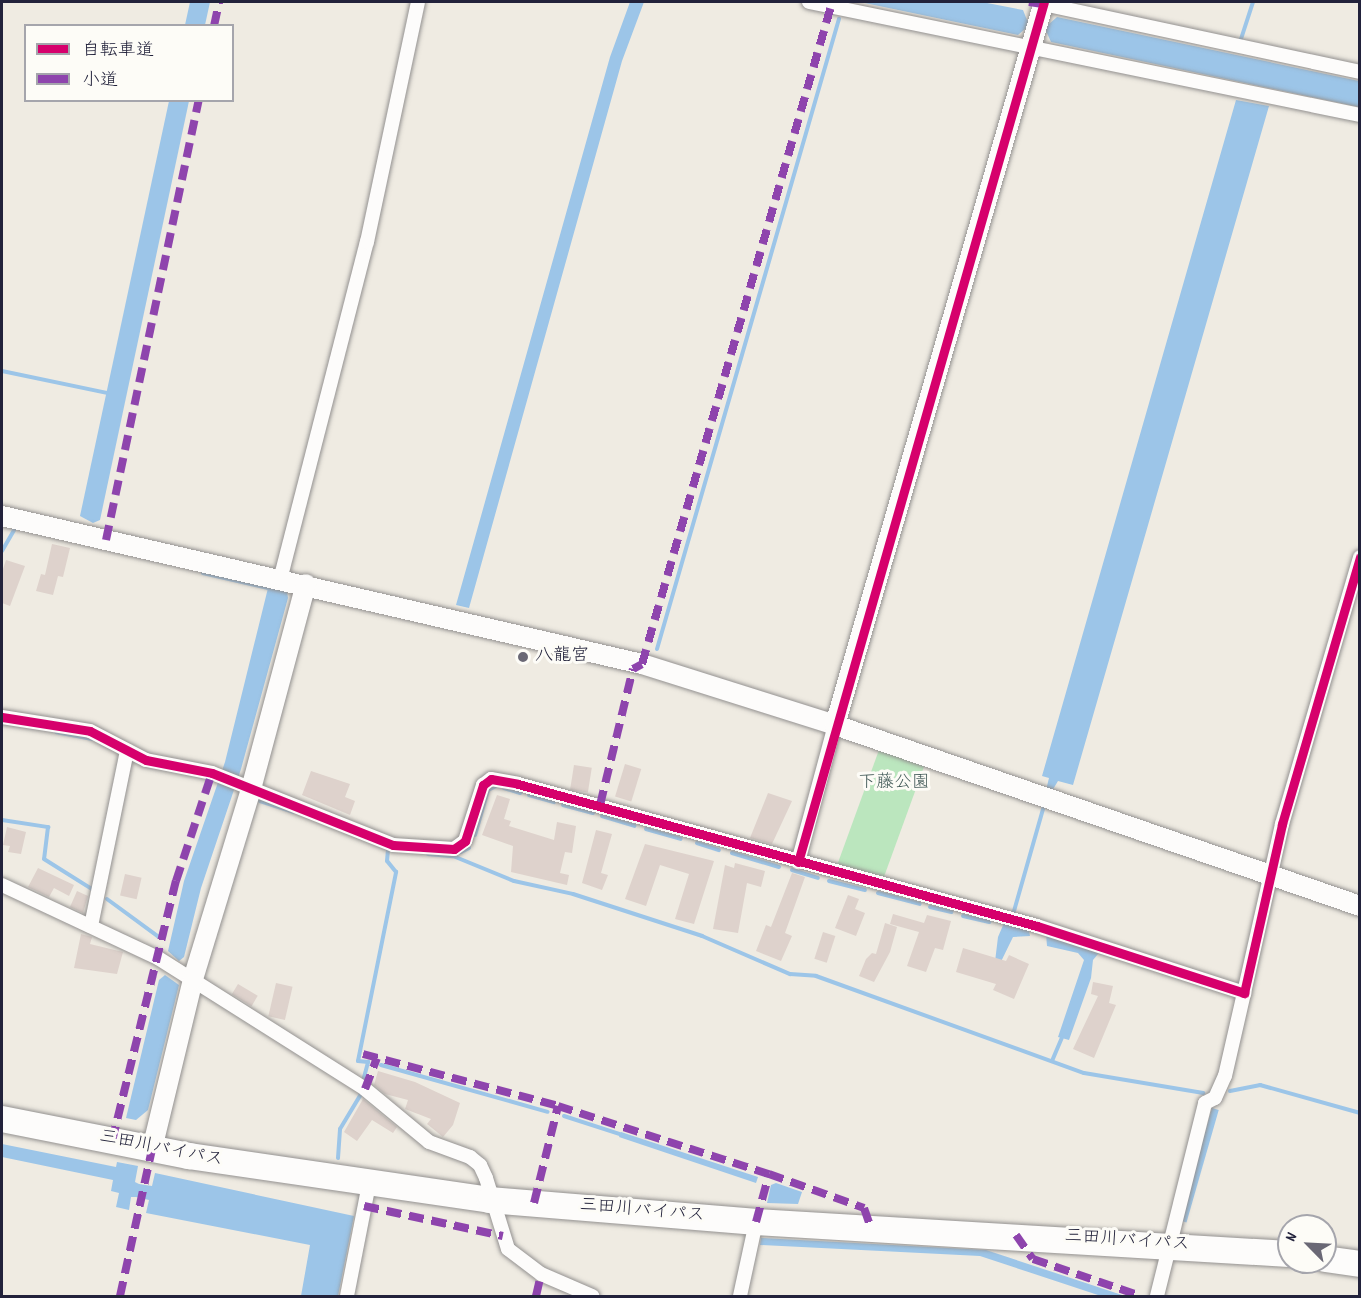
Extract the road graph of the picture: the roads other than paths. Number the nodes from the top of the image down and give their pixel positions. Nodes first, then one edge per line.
1 (418, 2) edge
2 (809, 2) edge
3 (1039, 22) edge
4 (1359, 72) edge
5 (1359, 115) edge
6 (2, 516) edge
7 (1359, 557) edge
8 (280, 580) junction
9 (306, 584) junction
10 (2, 717) edge
11 (835, 725) junction
12 (127, 751) junction
13 (246, 787) junction
14 (798, 862) junction
15 (1269, 878) junction
16 (2, 885) edge
17 (1359, 906) edge
18 (91, 926) junction
19 (193, 979) junction
20 (1244, 993) junction
21 (2, 1119) edge
22 (153, 1149) junction
23 (369, 1184) junction
24 (490, 1200) junction
25 (756, 1222) junction
26 (1170, 1244) junction
27 (1277, 1253) edge
28 (1337, 1261) edge
29 (1359, 1264) edge
30 (347, 1296) edge
31 (592, 1296) edge
32 (740, 1296) edge
33 (1157, 1296) edge

1 - 8 street
2 - 3 street
3 - 4 street
3 - 5 street
3 - 11 street
6 - 8 street
7 - 15 street
8 - 9 street
9 - 11 street
9 - 13 street
10 - 12 street
11 - 14 street
11 - 15 street
12 - 13 street
12 - 18 street
13 - 14 street
13 - 19 street
14 - 20 street
15 - 17 street
15 - 20 street
16 - 18 street
18 - 19 street
19 - 22 street
19 - 24 street
20 - 26 street
21 - 22 highway, 三田川バイパス
22 - 23 highway, 三田川バイパス
23 - 24 highway, 三田川バイパス
23 - 30 street
24 - 25 highway, 三田川バイパス
24 - 31 street
25 - 26 highway, 三田川バイパス
25 - 32 street
26 - 27 highway, 三田川バイパス
26 - 33 street
28 - 29 highway

